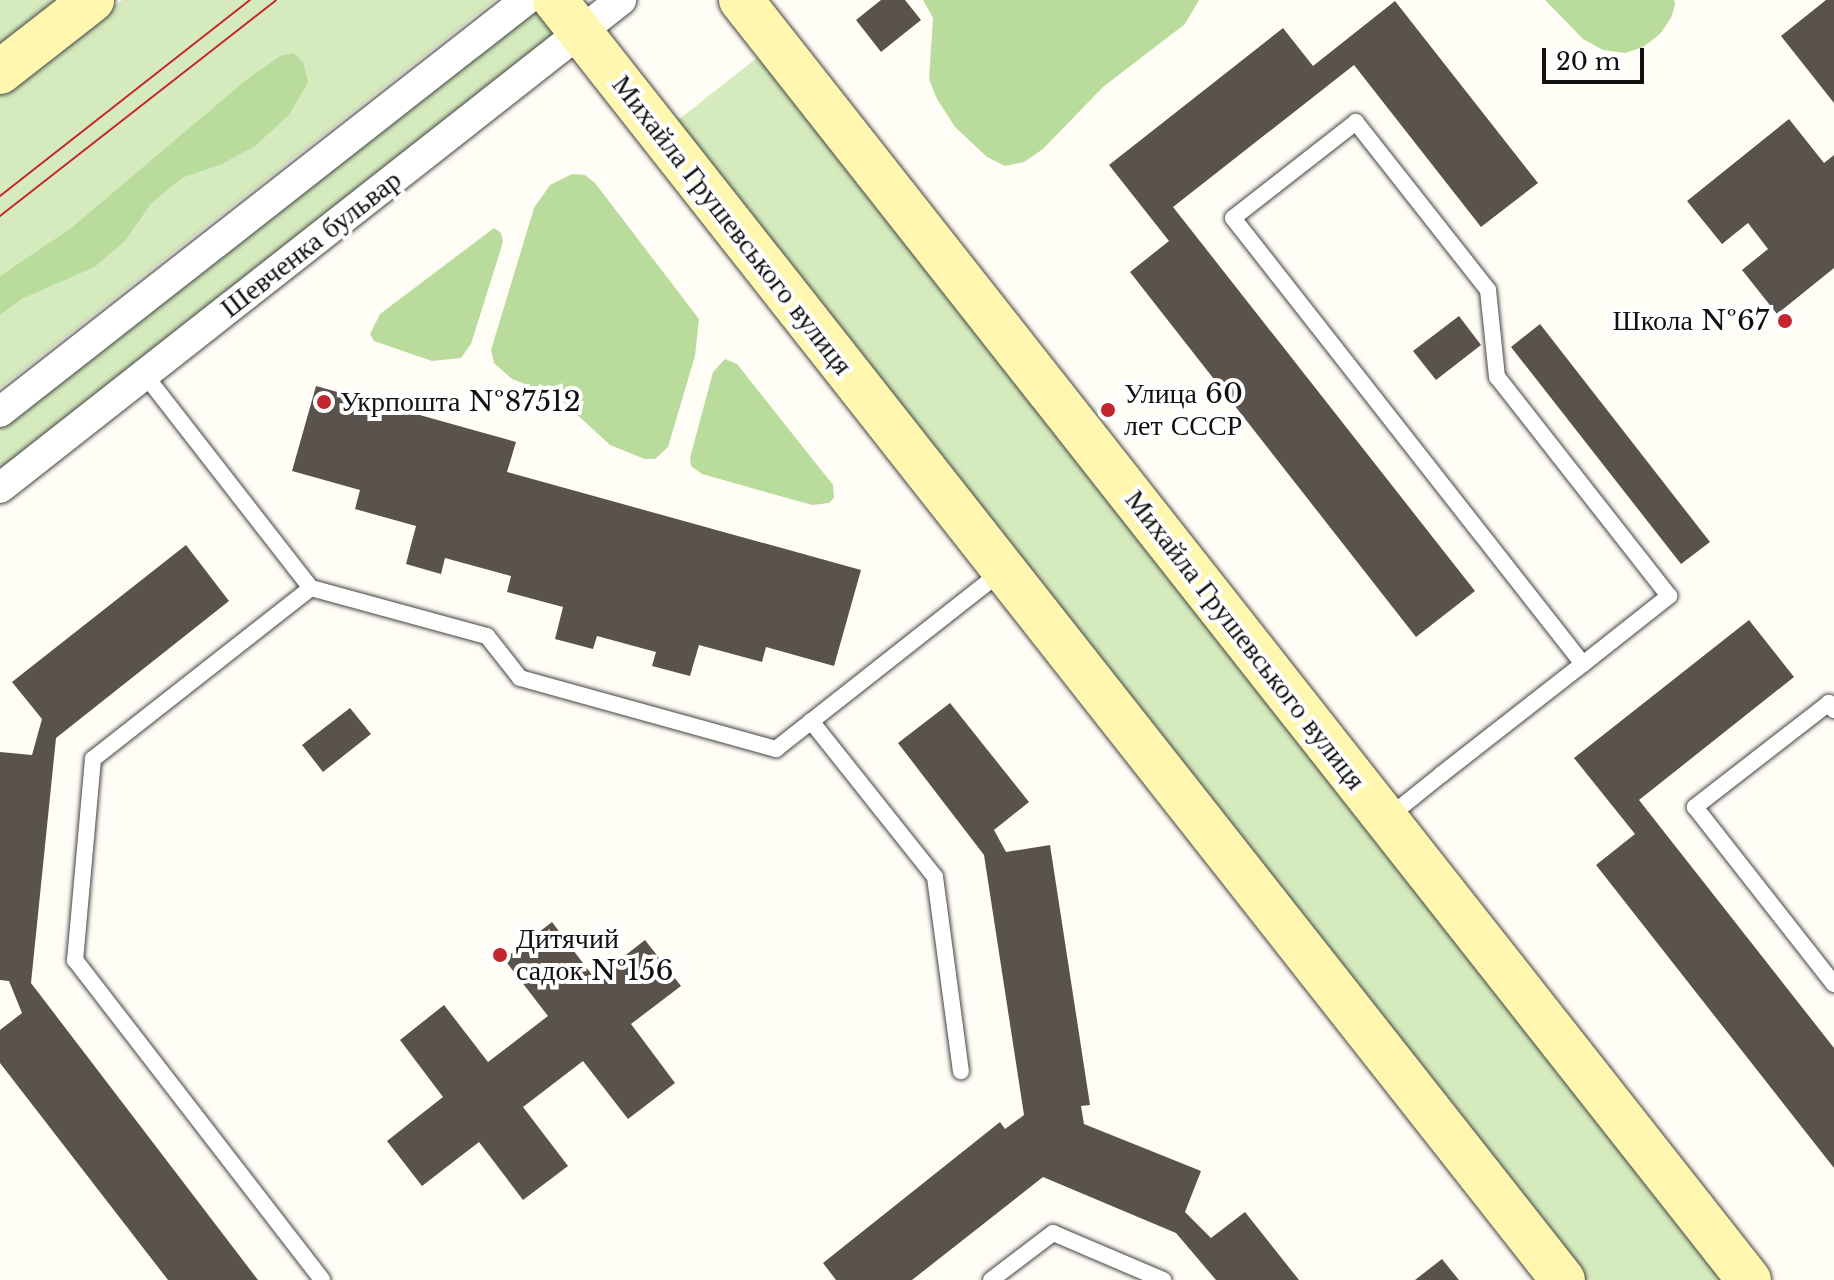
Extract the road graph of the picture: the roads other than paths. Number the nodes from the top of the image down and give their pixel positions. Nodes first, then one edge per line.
1 (92, 0) edge
2 (526, 0) edge
3 (621, 0) edge
4 (741, 0) edge
5 (568, 16) edge
6 (0, 72) edge
7 (145, 375) junction
8 (0, 412) edge
9 (0, 488) edge
10 (1004, 569) junction
11 (311, 588) junction
12 (1583, 664) junction
13 (1834, 710) edge
14 (811, 721) junction
15 (1386, 819) junction
16 (1834, 984) edge
17 (961, 1071) dead end
18 (322, 1280) edge
19 (991, 1280) edge
20 (1163, 1280) edge
21 (1563, 1280) edge
22 (1749, 1280) edge

1 - 6 street
2 - 8 street
3 - 5 street, Шевченка бульвар
4 - 15 street, Михайла Грушевського вулиця
5 - 7 street, Шевченка бульвар
5 - 10 street, Михайла Грушевського вулиця
7 - 9 street, Шевченка бульвар
7 - 11 lane
10 - 14 lane
10 - 21 street, Михайла Грушевського вулиця
11 - 14 lane
11 - 18 lane
12 - 12 lane
12 - 15 lane
13 - 16 lane
14 - 17 lane
15 - 22 street, Михайла Грушевського вулиця
19 - 20 lane

